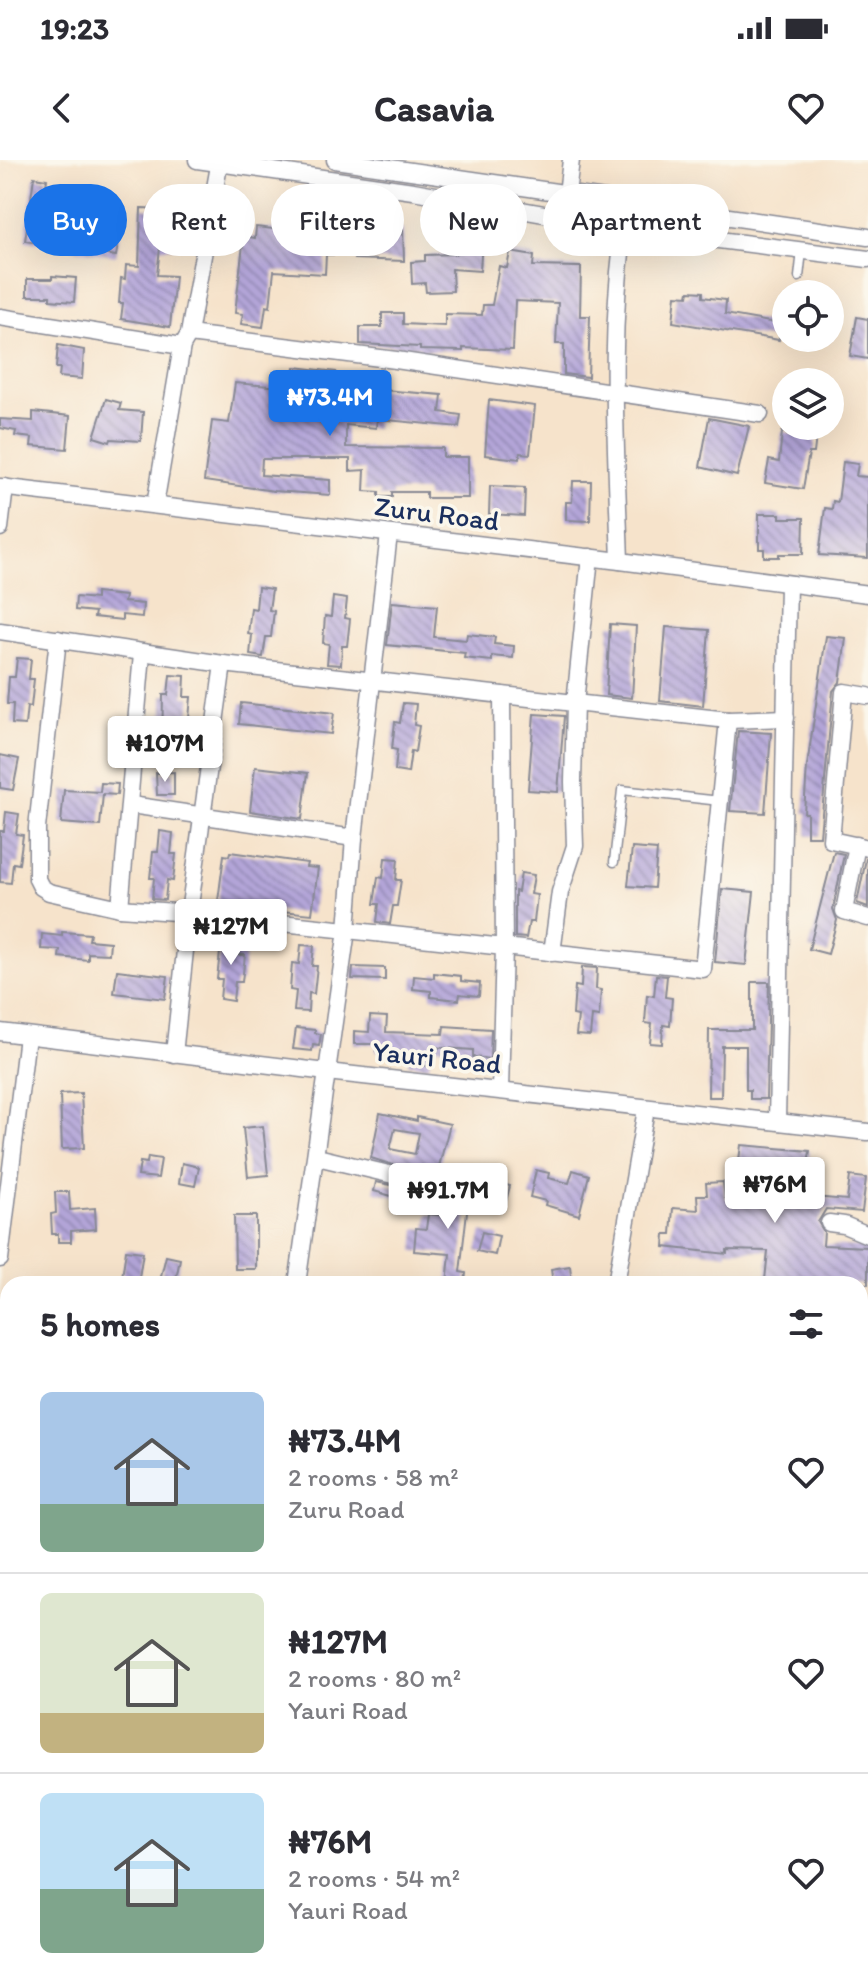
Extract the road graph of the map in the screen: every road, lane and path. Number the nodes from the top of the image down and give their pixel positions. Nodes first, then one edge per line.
1 (197, 160) edge
2 (335, 160) edge
3 (571, 160) edge
4 (220, 162) edge
5 (422, 166) edge
6 (568, 184) edge
7 (543, 189) edge
8 (543, 214) edge
9 (730, 218) edge
10 (868, 237) edge
11 (730, 242) edge
12 (802, 251) junction
13 (619, 256) edge
14 (868, 259) edge
15 (799, 277) dead end
16 (0, 317) edge
17 (186, 340) junction
18 (614, 392) junction
19 (760, 414) dead end
20 (3, 487) edge
21 (155, 505) junction
22 (0, 528) edge
23 (389, 534) junction
24 (590, 557) junction
25 (620, 561) junction
26 (788, 584) junction
27 (868, 594) edge
28 (0, 631) edge
29 (58, 639) junction
30 (142, 654) junction
31 (223, 664) junction
32 (372, 682) junction
33 (502, 695) junction
34 (868, 696) edge
35 (575, 703) junction
36 (786, 718) junction
37 (728, 720) junction
38 (720, 801) junction
39 (131, 805) junction
40 (202, 816) junction
41 (354, 838) junction
42 (862, 846) edge
43 (614, 862) dead end
44 (120, 908) junction
45 (189, 913) junction
46 (868, 918) edge
47 (347, 930) junction
48 (504, 947) junction
49 (552, 953) junction
50 (0, 1032) edge
51 (27, 1036) junction
52 (174, 1054) junction
53 (327, 1072) junction
54 (500, 1090) junction
55 (646, 1109) junction
56 (777, 1121) junction
57 (868, 1132) edge
58 (317, 1157) junction
59 (393, 1175) dead end
60 (829, 1223) dead end
61 (868, 1235) edge
62 (0, 1259) edge
63 (298, 1276) edge
64 (617, 1276) edge

1 - 4 street
2 - 5 street
3 - 6 street
4 - 8 street
4 - 17 street
5 - 7 street
9 - 10 street
11 - 12 street
12 - 14 street
12 - 15 lane
13 - 18 street
16 - 17 street
17 - 18 street
17 - 21 street
18 - 19 street
18 - 25 street
20 - 21 street, Zuru Road
20 - 22 street
21 - 23 street, Zuru Road
23 - 24 street, Zuru Road
23 - 32 street
24 - 25 street, Zuru Road
24 - 35 street
25 - 26 street, Zuru Road
26 - 27 street, Zuru Road
26 - 36 street
28 - 29 street
29 - 30 street
29 - 44 street
30 - 31 street
30 - 39 street
31 - 32 street
31 - 40 street
32 - 33 street
32 - 41 street
33 - 35 street
33 - 48 street
34 - 42 street
35 - 37 street
35 - 49 street
36 - 37 street
36 - 56 street
37 - 38 street
38 - 43 lane
38 - 49 street
39 - 40 street
39 - 44 street
40 - 41 street
40 - 45 street
41 - 47 street
42 - 46 street
44 - 45 street
45 - 47 street
45 - 52 street
47 - 48 street
47 - 53 street
48 - 49 street
48 - 54 street
50 - 51 street, Yauri Road
51 - 52 street, Yauri Road
51 - 62 street
52 - 53 street, Yauri Road
53 - 54 street, Yauri Road
53 - 58 street
54 - 55 street, Yauri Road
55 - 56 street, Yauri Road
55 - 64 street
56 - 57 street, Yauri Road
58 - 59 street
58 - 63 street
60 - 61 street

